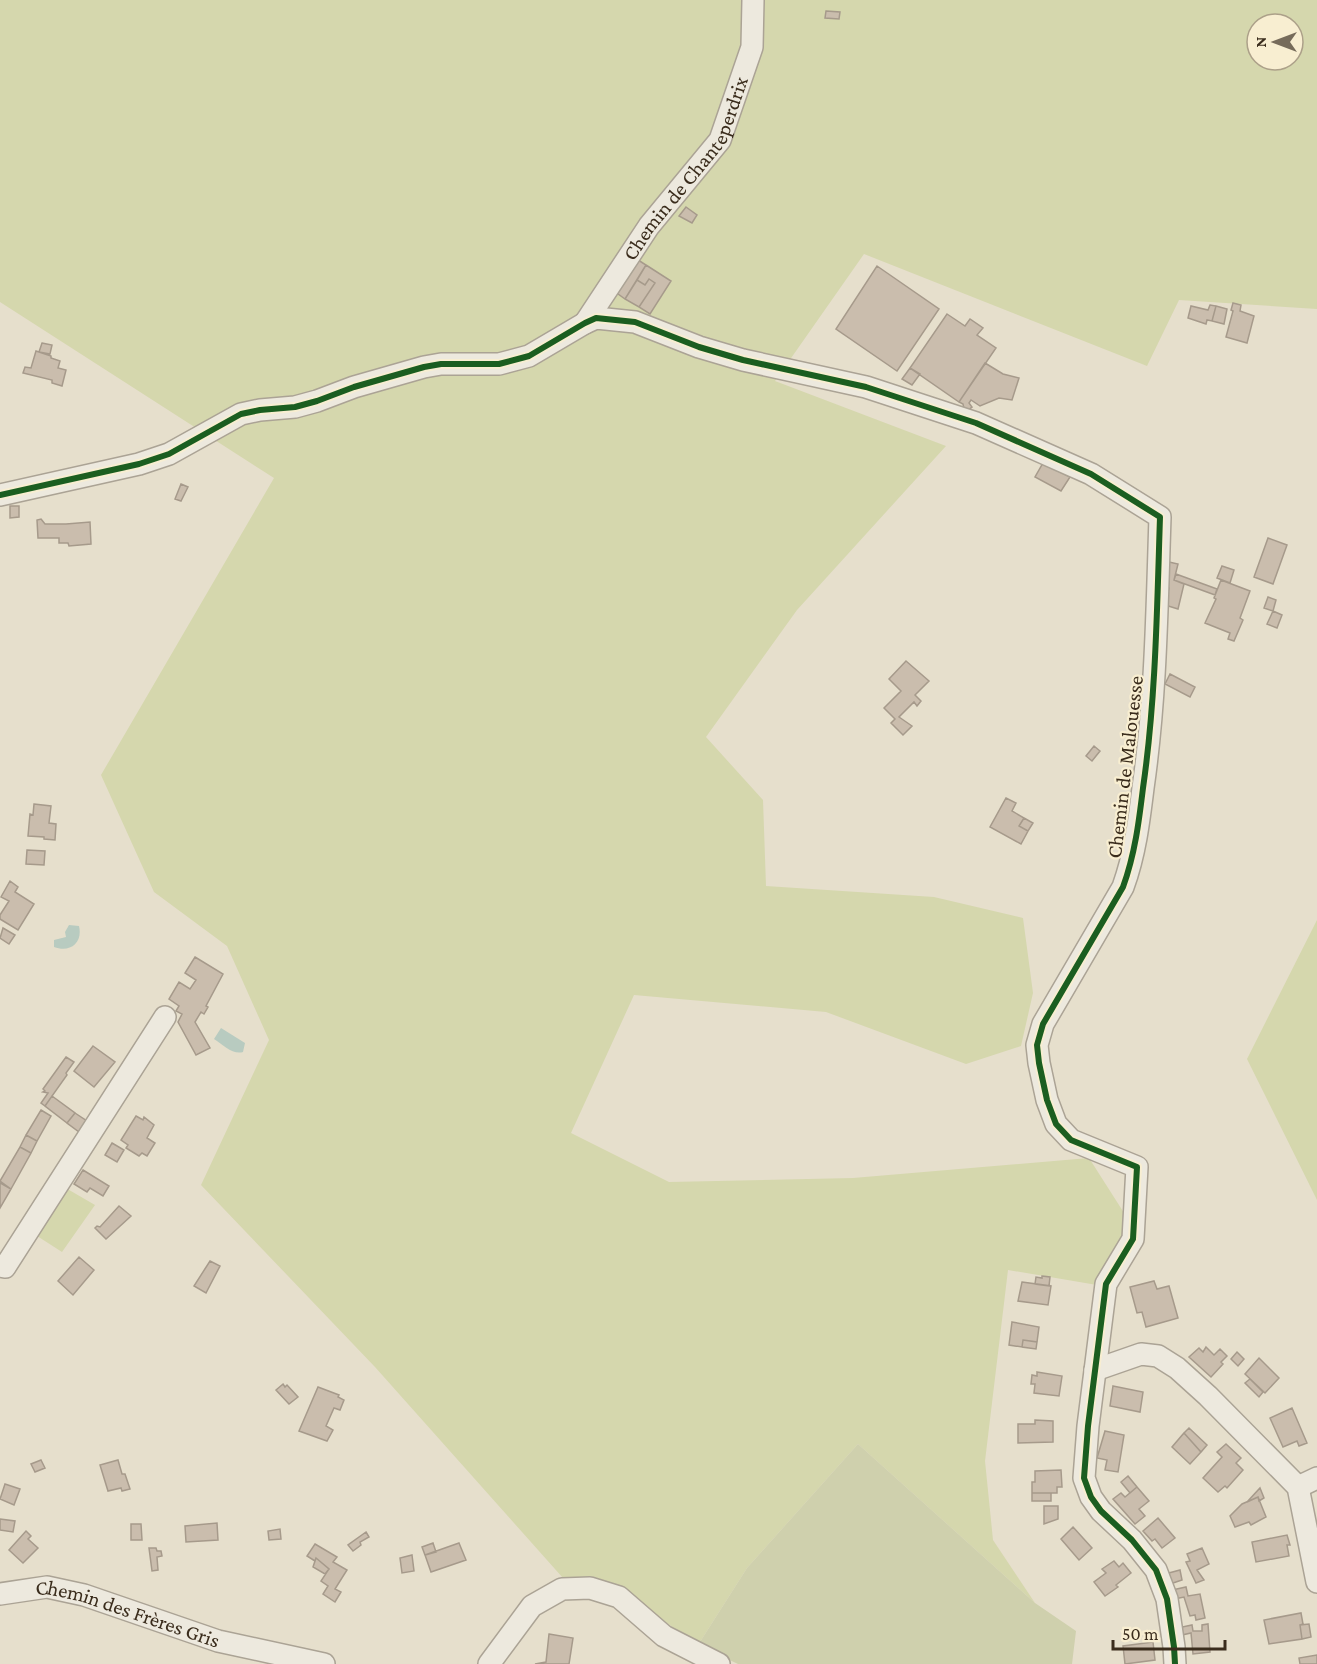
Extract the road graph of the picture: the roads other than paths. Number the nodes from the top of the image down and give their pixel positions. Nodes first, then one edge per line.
1 (753, 0) edge
2 (585, 323) junction
3 (0, 495) edge
4 (165, 1017) dead end
5 (0, 1266) edge
6 (1095, 1370) junction
7 (1308, 1483) edge
8 (1317, 1582) edge
9 (0, 1594) edge
10 (324, 1664) edge
11 (489, 1664) edge
12 (720, 1664) edge
13 (1174, 1664) edge

1 - 2 street, Chemin de Chanteperdrix
2 - 3 street
2 - 6 street, Chemin de Malouesse
4 - 5 street
6 - 7 street
6 - 13 street, Chemin de Malouesse
7 - 8 street
9 - 10 street, Chemin des Frères Gris
11 - 12 street

